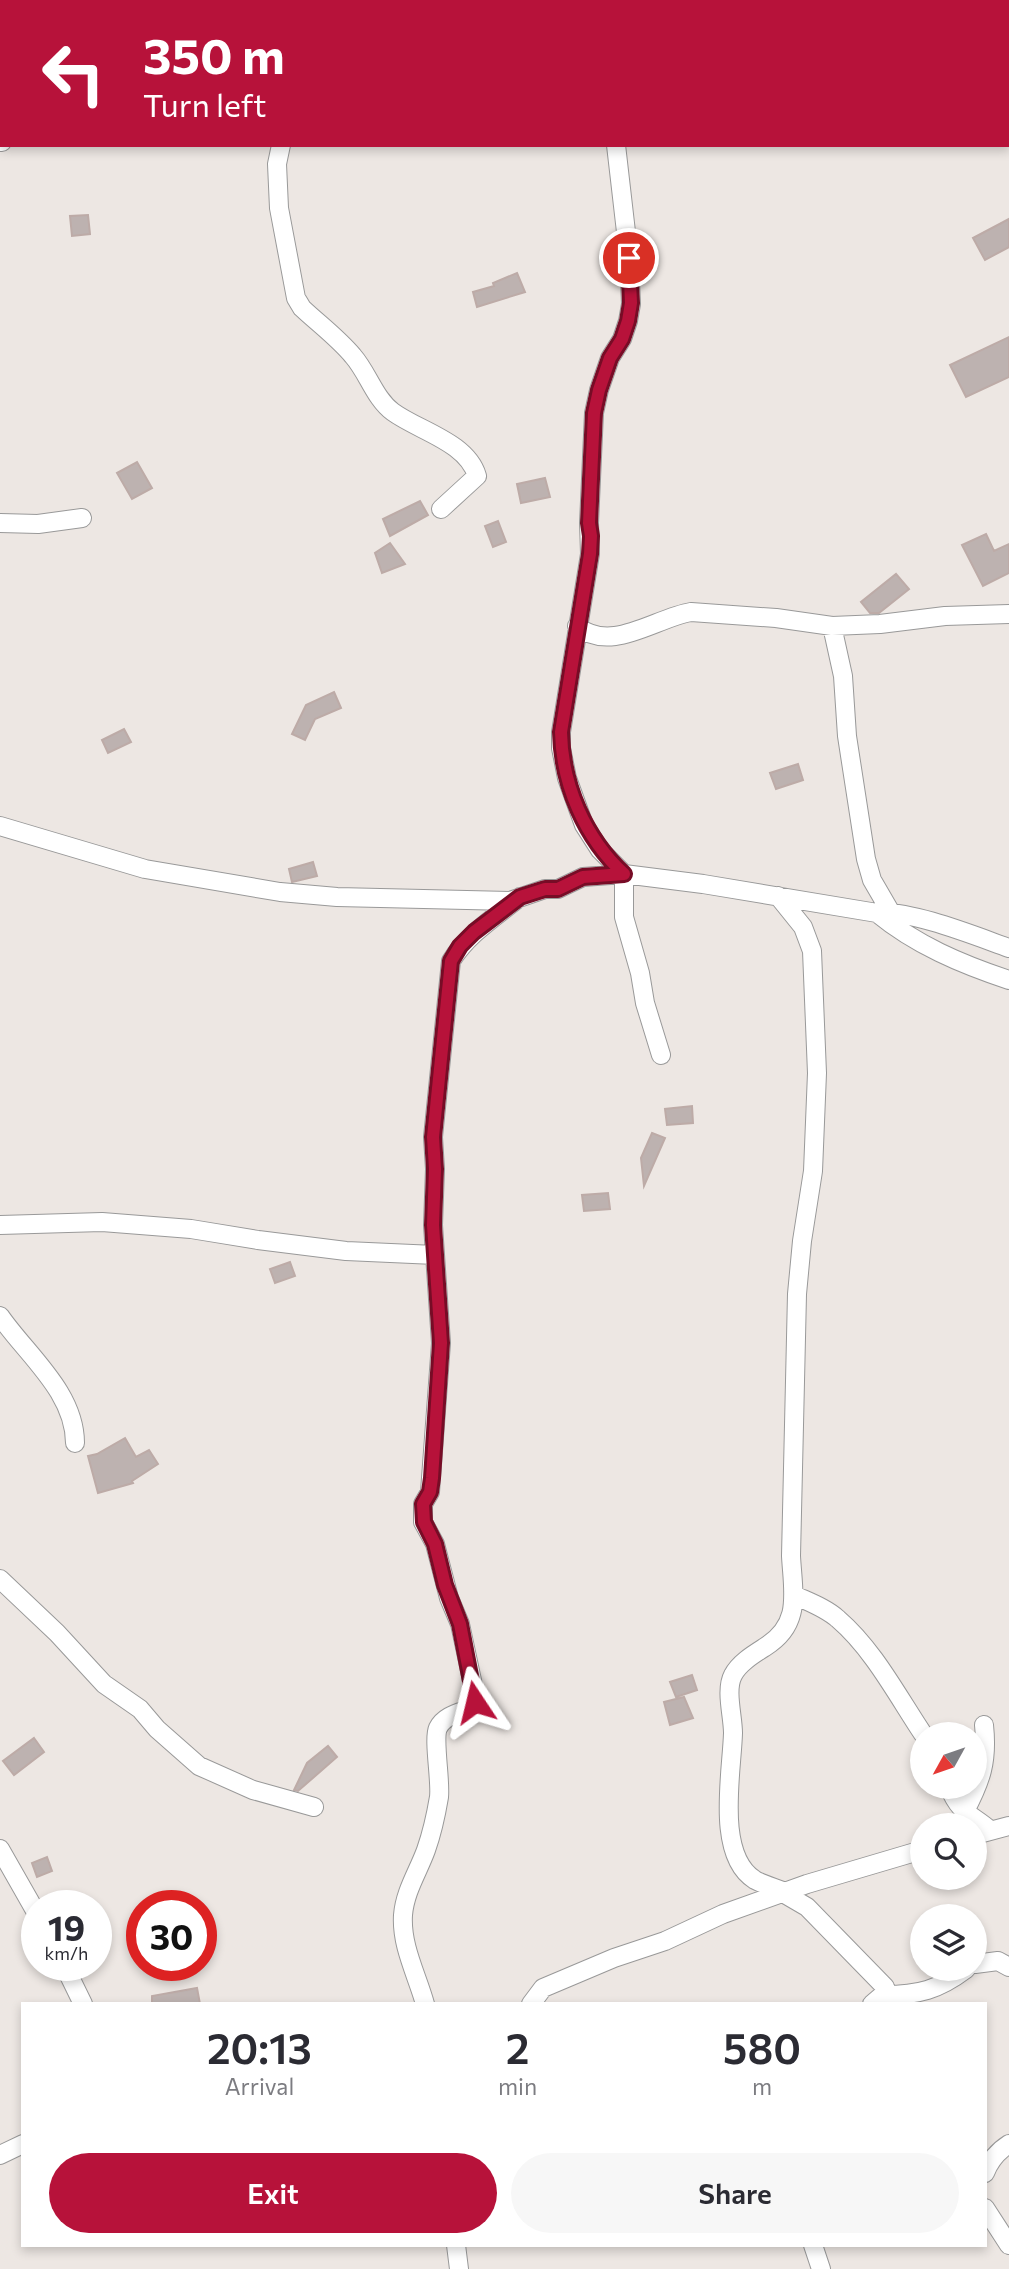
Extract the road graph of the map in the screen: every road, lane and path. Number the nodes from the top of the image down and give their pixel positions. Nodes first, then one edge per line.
1 (281, 147) edge
2 (616, 147) edge
3 (441, 509) dead end
4 (82, 518) dead end
5 (0, 523) edge
6 (1009, 614) edge
7 (577, 626) junction
8 (832, 626) junction
9 (0, 826) edge
10 (624, 874) junction
11 (778, 896) junction
12 (520, 897) junction
13 (884, 912) junction
14 (1009, 948) edge
15 (1009, 980) edge
16 (661, 1055) dead end
17 (0, 1225) edge
18 (435, 1255) junction
19 (0, 1316) edge
20 (75, 1443) dead end
21 (0, 1579) edge
22 (794, 1595) junction
23 (915, 1722) edge
24 (954, 1799) edge
25 (972, 1799) edge
26 (314, 1807) dead end
27 (964, 1813) joint
28 (1009, 1826) edge
29 (987, 1832) edge
30 (0, 1849) edge
31 (910, 1854) edge
32 (23, 1890) edge
33 (784, 1893) junction
34 (987, 1962) edge
35 (1009, 1967) edge
36 (72, 1981) edge
37 (948, 1981) edge
38 (878, 1999) edge
39 (82, 2002) edge
40 (424, 2002) edge
41 (532, 2002) edge
42 (1009, 2144) edge
43 (21, 2145) edge
44 (0, 2155) edge
45 (987, 2168) edge
46 (987, 2211) edge
47 (1009, 2245) edge
48 (456, 2247) edge
49 (814, 2247) edge
50 (459, 2269) edge
51 (821, 2269) edge

1 - 3 street
2 - 7 street
4 - 5 street
6 - 8 street
7 - 8 street
7 - 10 street
8 - 13 street
9 - 12 street
10 - 11 street
10 - 12 street
10 - 16 street
11 - 13 street
11 - 22 street
12 - 18 street
13 - 14 street
13 - 15 street
17 - 18 street
18 - 40 street
19 - 20 street
21 - 26 street
22 - 23 street
22 - 33 street
24 - 27 street
25 - 27 street
28 - 29 street
30 - 32 street
31 - 33 street
33 - 38 street
33 - 41 street
34 - 35 street
36 - 39 street
37 - 38 street
42 - 45 street
43 - 44 street
46 - 47 street
48 - 50 street
49 - 51 street

